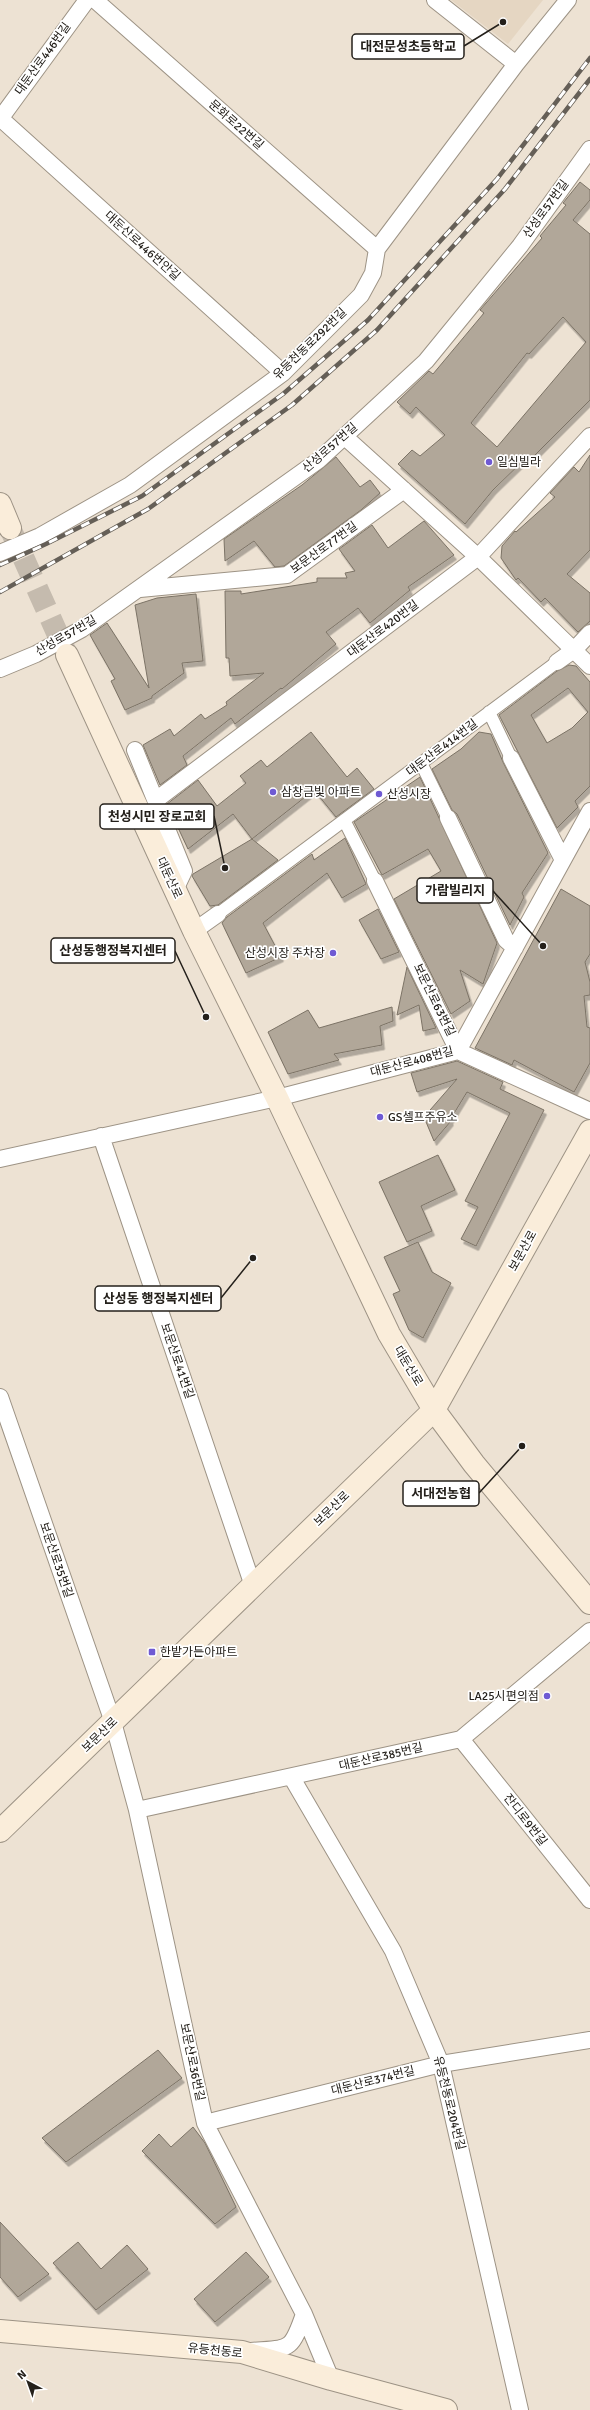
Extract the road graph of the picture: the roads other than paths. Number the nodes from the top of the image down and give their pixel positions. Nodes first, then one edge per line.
1 (87, 0) edge
2 (95, 0) edge
3 (435, 0) edge
4 (568, 0) edge
5 (516, 64) junction
6 (0, 119) edge
7 (590, 148) edge
8 (377, 250) junction
9 (283, 373) junction
10 (345, 436) junction
11 (590, 436) edge
12 (404, 490) junction
13 (0, 504) edge
14 (10, 528) tunnel mouth
15 (0, 553) edge
16 (478, 557) junction
17 (138, 589) junction
18 (590, 633) edge
19 (574, 650) junction
20 (67, 655) tunnel mouth
21 (557, 662) joint
22 (590, 666) edge
23 (0, 669) edge
24 (489, 712) junction
25 (135, 750) dead end
26 (511, 758) joint
27 (421, 763) junction
28 (156, 800) junction
29 (590, 811) edge
30 (448, 818) joint
31 (344, 820) junction
32 (563, 860) junction
33 (375, 880) joint
34 (175, 890) junction
35 (218, 914) joint
36 (194, 931) junction
37 (515, 948) junction
38 (458, 1051) junction
39 (277, 1098) junction
40 (590, 1111) edge
41 (590, 1131) edge
42 (101, 1136) junction
43 (0, 1159) edge
44 (0, 1397) edge
45 (434, 1410) junction
46 (253, 1586) junction
47 (590, 1604) edge
48 (590, 1631) edge
49 (113, 1722) junction
50 (461, 1739) junction
51 (292, 1778) junction
52 (137, 1810) junction
53 (0, 1831) edge
54 (590, 1900) edge
55 (590, 2040) edge
56 (441, 2064) junction
57 (205, 2123) junction
58 (304, 2314) junction
59 (0, 2331) edge
60 (242, 2352) junction
61 (331, 2379) junction
62 (446, 2410) edge
63 (520, 2410) edge

1 - 6 street, 대둔산로446번길
2 - 8 street, 문화로22번길
3 - 5 street
4 - 5 street, 유등천동로292번길
5 - 8 street, 유등천동로292번길
6 - 9 street, 대둔산로446번안길
7 - 10 street, 산성로57번길
8 - 9 street, 유등천동로292번길
9 - 15 street, 유등천동로292번길
10 - 12 street
10 - 17 street, 산성로57번길
11 - 16 street, 대둔산로420번길
12 - 16 street
12 - 17 street, 보문산로77번길
13 - 14 main road
16 - 19 street
16 - 28 street, 대둔산로420번길
17 - 23 street, 산성로57번길
18 - 19 street, 대둔산로414번길
19 - 21 street, 대둔산로414번길
19 - 22 street
20 - 34 main road, 대둔산로
21 - 24 street, 대둔산로414번길
24 - 26 street
24 - 27 street, 대둔산로414번길
25 - 28 street
26 - 32 street
27 - 30 street
27 - 31 street, 대둔산로414번길
28 - 34 street
29 - 32 street, 대둔산로408번길
30 - 37 street
31 - 33 street, 보문산로63번길
31 - 35 street, 대둔산로414번길
32 - 37 street, 대둔산로408번길
33 - 38 street, 보문산로63번길
34 - 36 main road, 대둔산로
35 - 36 street, 대둔산로414번길
36 - 39 main road, 대둔산로
37 - 38 street, 대둔산로408번길
38 - 39 street, 대둔산로408번길
38 - 40 street, 보문산로63번길
39 - 42 street
39 - 45 main road, 대둔산로
41 - 45 main road, 보문산로
42 - 43 street
42 - 46 street, 보문산로41번길
44 - 49 street, 보문산로35번길
45 - 46 main road, 보문산로
45 - 47 main road, 대둔산로
46 - 49 main road, 보문산로
48 - 50 street, 대둔산로385번길
49 - 52 street, 보문산로36번길
49 - 53 main road, 보문산로
50 - 51 street, 대둔산로385번길
50 - 54 street, 잔디로9번길
51 - 52 street, 대둔산로385번길
51 - 56 street, 유등천동로204번길
52 - 57 street, 보문산로36번길
55 - 56 street, 대둔산로374번길
56 - 57 street, 대둔산로374번길
56 - 63 street, 유등천동로204번길
57 - 58 street, 보문산로36번길
58 - 60 street
58 - 61 street, 보문산로36번길
59 - 60 main road, 유등천동로
60 - 61 main road, 유등천동로
61 - 62 main road, 유등천동로

